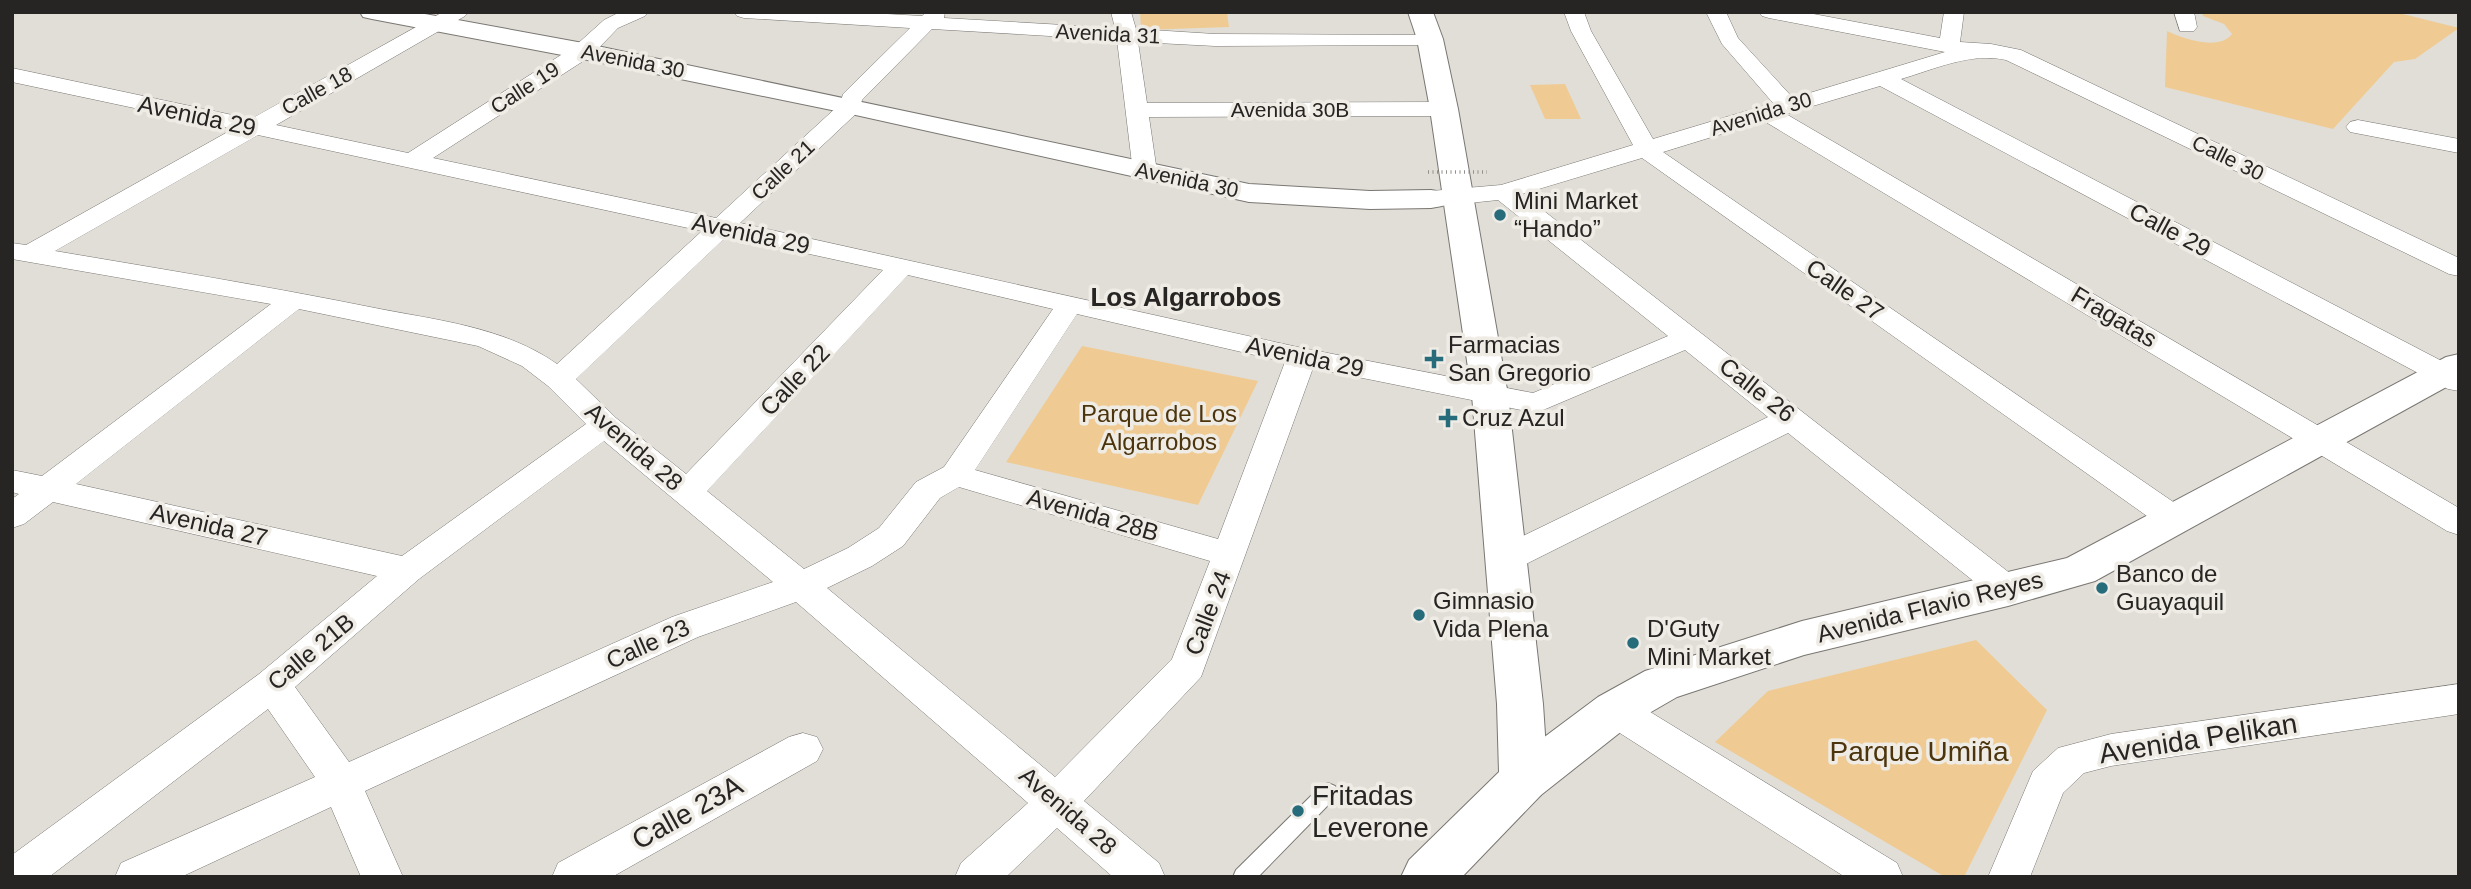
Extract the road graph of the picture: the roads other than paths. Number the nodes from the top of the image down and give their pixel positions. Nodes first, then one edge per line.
1 (372, 12) edge
2 (637, 12) edge
3 (744, 12) edge
4 (1121, 12) edge
5 (1420, 12) edge
6 (1574, 12) edge
7 (1716, 12) edge
8 (1769, 12) edge
9 (1954, 12) edge
10 (1807, 15) edge
11 (448, 18) edge
12 (931, 18) edge
13 (1127, 36) junction
14 (1430, 40) junction
15 (1949, 46) junction
16 (583, 51) junction
17 (1984, 51) junction
18 (12, 75) edge
19 (1882, 78) junction
20 (850, 106) junction
21 (1444, 109) junction
22 (1777, 109) junction
23 (1135, 110) junction
24 (2358, 127) dead end
25 (250, 128) junction
26 (2459, 146) edge
27 (1646, 148) junction
28 (412, 161) junction
29 (1145, 172) junction
30 (1461, 187) junction
31 (721, 228) junction
32 (21, 252) edge
33 (902, 266) junction
34 (2459, 268) edge
35 (294, 300) junction
36 (1070, 304) junction
37 (1691, 337) junction
38 (1302, 357) junction
39 (2454, 373) edge
40 (559, 379) junction
41 (1490, 395) junction
42 (1792, 418) junction
43 (605, 425) junction
44 (2323, 440) junction
45 (955, 475) junction
46 (12, 481) edge
47 (46, 489) junction
48 (687, 493) junction
49 (12, 516) edge
50 (2173, 518) junction
51 (2459, 523) edge
52 (1230, 555) junction
53 (1504, 560) junction
54 (407, 570) junction
55 (801, 586) junction
56 (2008, 590) junction
57 (272, 685) junction
58 (2459, 699) edge
59 (1615, 710) junction
60 (803, 749) dead end
61 (1524, 780) junction
62 (341, 782) junction
63 (1328, 792) dead end
64 (1058, 801) junction
65 (16, 877) edge
66 (136, 877) edge
67 (382, 877) edge
68 (573, 877) edge
69 (976, 877) edge
70 (1144, 877) edge
71 (1244, 877) edge
72 (1427, 877) edge
73 (1882, 877) edge
74 (2009, 877) edge

1 - 11 main road, Avenida 30
2 - 16 street, Calle 19
3 - 12 street, Avenida 31
4 - 13 street
5 - 14 main road
6 - 27 street, Calle 27
7 - 22 street, Fragatas
8 - 10 street, Calle 30
9 - 15 street
10 - 15 street, Calle 30
11 - 16 main road, Avenida 30
11 - 25 street, Calle 18
12 - 13 street, Avenida 31
12 - 20 street, Calle 21
13 - 14 street, Avenida 31
13 - 23 street
14 - 21 main road
15 - 17 street, Calle 30
16 - 20 main road, Avenida 30
16 - 28 street, Calle 19
17 - 19 street, Avenida 30
17 - 34 street, Calle 30
18 - 25 street, Avenida 29
19 - 22 street, Avenida 30
19 - 39 street, Calle 29
20 - 29 main road, Avenida 30
20 - 31 street, Calle 21
21 - 23 street, Avenida 30B
21 - 30 main road
22 - 27 street, Avenida 30
22 - 44 street, Fragatas
23 - 29 street
24 - 26 street
25 - 28 street, Avenida 29
25 - 32 street, Calle 18
27 - 30 street, Avenida 30
27 - 50 street, Calle 27
28 - 31 street, Avenida 29
29 - 30 main road, Avenida 30
30 - 37 street, Calle 26
30 - 41 main road
31 - 33 street, Avenida 29
31 - 40 street, Calle 21
32 - 35 street, Avenida 28
33 - 36 street, Avenida 29
33 - 48 street, Calle 22
35 - 40 street, Avenida 28
35 - 47 street
36 - 38 street, Avenida 29
36 - 45 street, Calle 23
37 - 41 street, Avenida 29
37 - 42 street, Calle 26
38 - 41 street, Avenida 29
38 - 52 street, Calle 24
39 - 44 main road, Avenida Flavio Reyes
40 - 43 street, Avenida 28
41 - 53 main road
42 - 53 street
42 - 56 street, Calle 26
43 - 48 street, Avenida 28
43 - 54 street, Calle 21B
44 - 50 main road, Avenida Flavio Reyes
44 - 51 street, Fragatas
45 - 52 street, Avenida 28B
45 - 55 street, Calle 23
46 - 47 street, Avenida 27
47 - 49 street
47 - 54 street, Avenida 27
48 - 55 street, Avenida 28
50 - 56 main road, Avenida Flavio Reyes
52 - 64 street, Calle 24
53 - 61 main road
54 - 57 street, Calle 21B
55 - 62 street, Calle 23
55 - 64 street, Avenida 28
56 - 59 main road, Avenida Flavio Reyes
57 - 62 street
57 - 65 street, Calle 21B
58 - 74 street, Avenida Pelikan
59 - 61 main road, Avenida Flavio Reyes
59 - 73 street
60 - 68 street, Calle 23A
61 - 72 main road, Avenida Flavio Reyes
62 - 66 street, Calle 23
62 - 67 street
63 - 71 lane
64 - 69 street, Calle 24
64 - 70 street, Avenida 28

